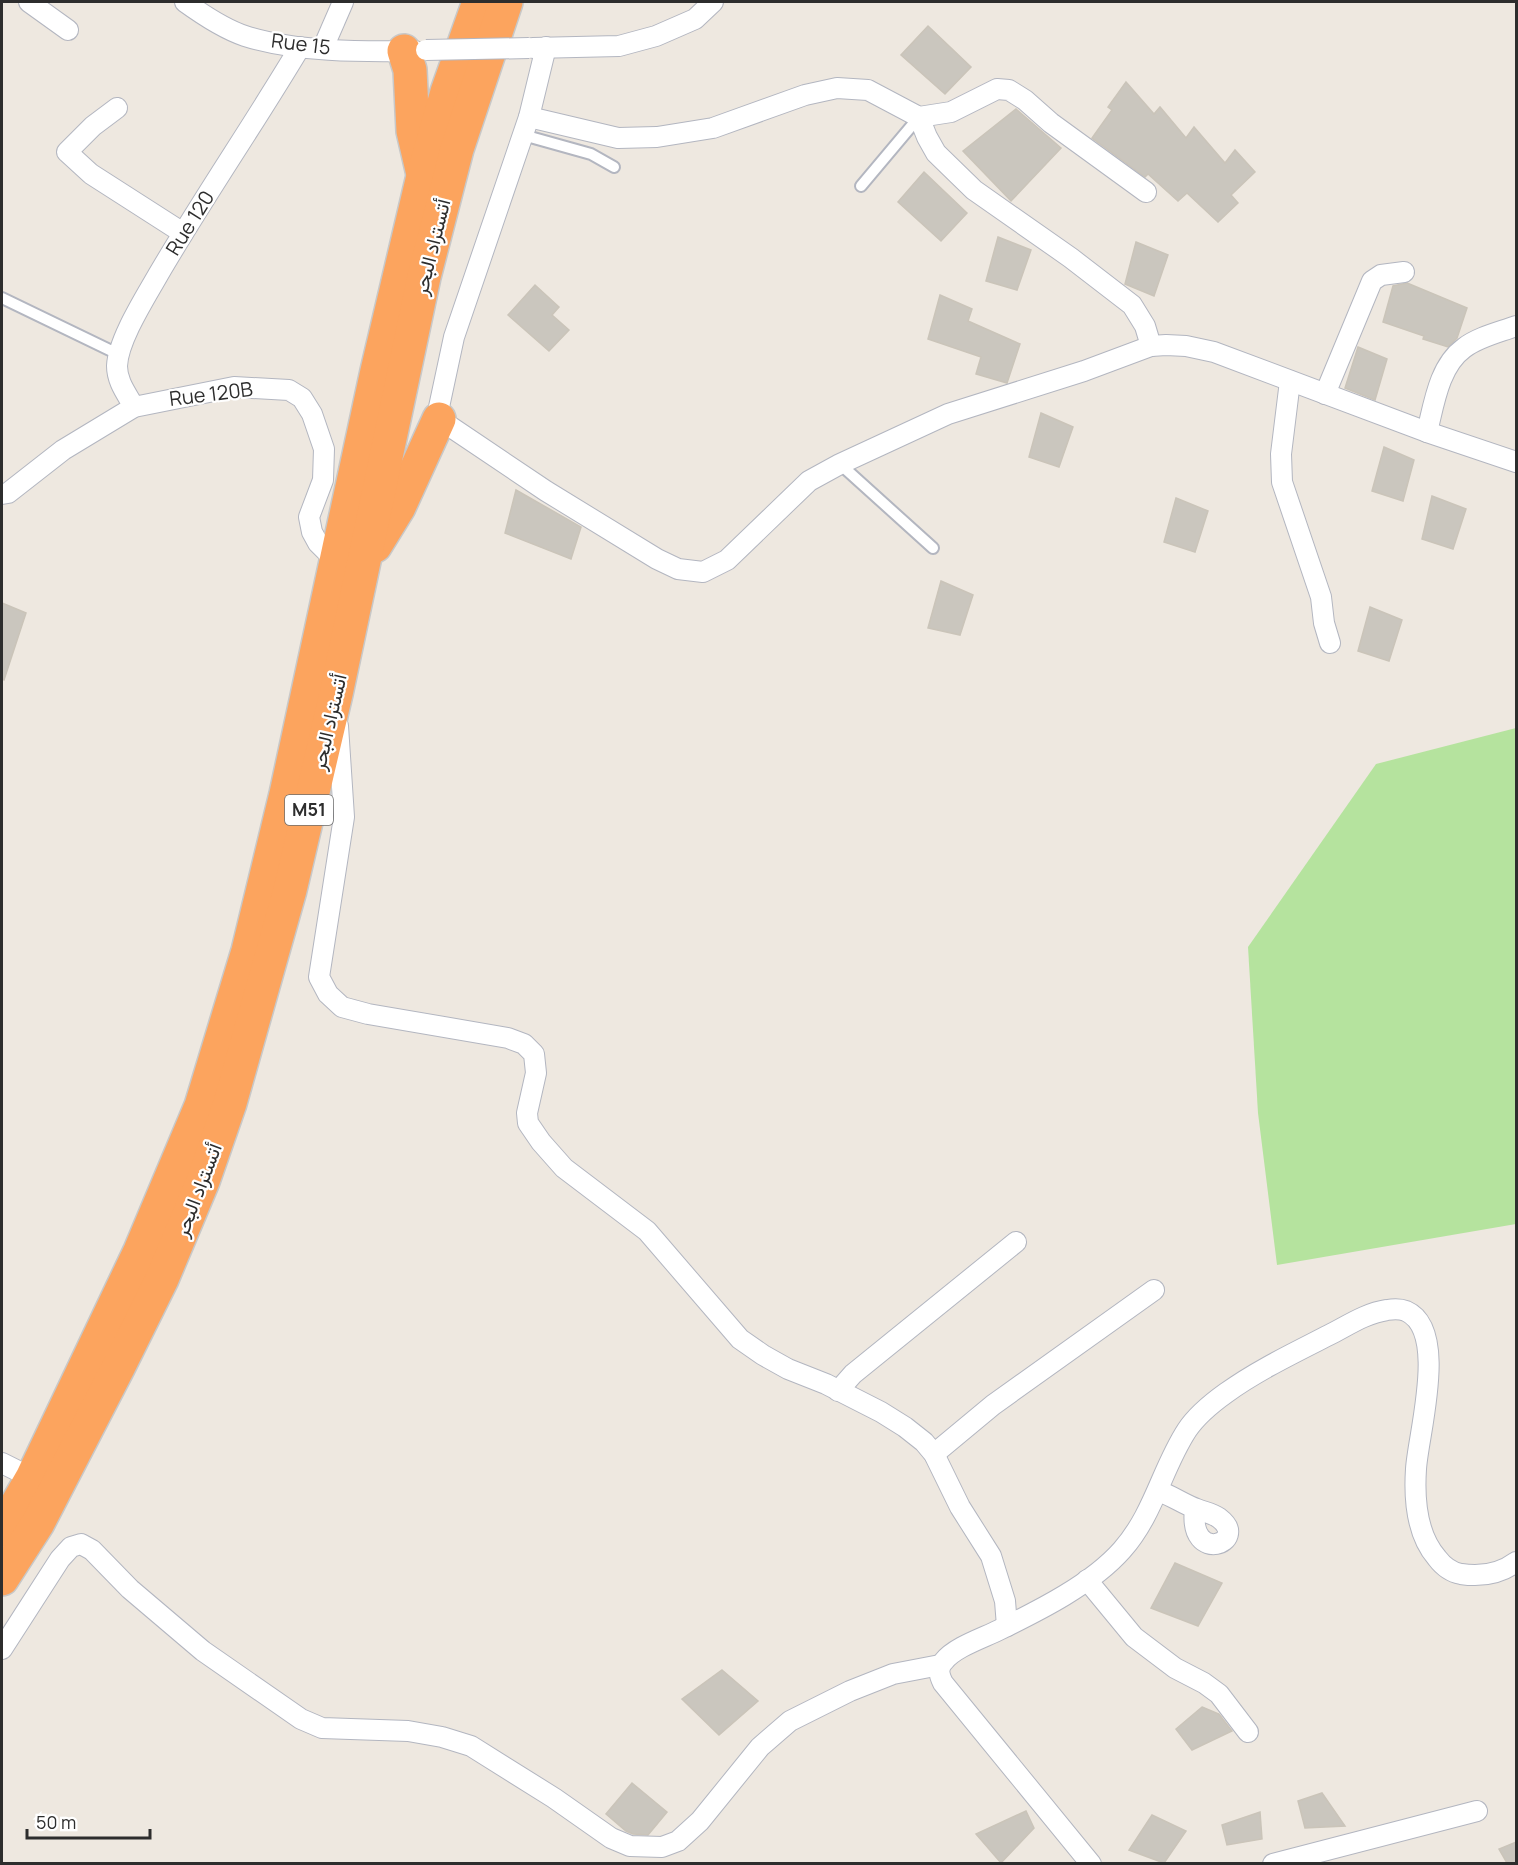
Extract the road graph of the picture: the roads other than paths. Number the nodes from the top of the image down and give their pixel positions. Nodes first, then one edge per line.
1 (29, 2) edge
2 (185, 2) edge
3 (343, 2) edge
4 (479, 2) edge
5 (506, 2) edge
6 (713, 2) edge
7 (68, 30) dead end
8 (300, 47) junction
9 (537, 47) junction
10 (323, 48) junction
11 (415, 51) junction
12 (117, 108) dead end
13 (919, 117) junction
14 (526, 126) junction
15 (614, 167) dead end
16 (423, 176) junction
17 (861, 186) dead end
18 (1146, 192) dead end
19 (183, 233) junction
20 (1404, 272) dead end
21 (2, 298) edge
22 (1516, 326) edge
23 (1151, 346) junction
24 (120, 355) junction
25 (1290, 381) junction
26 (1325, 394) junction
27 (134, 407) junction
28 (439, 418) junction
29 (1426, 432) junction
30 (1516, 462) edge
31 (840, 464) junction
32 (2, 494) edge
33 (933, 548) dead end
34 (349, 565) junction
35 (1330, 643) dead end
36 (336, 694) junction
37 (1016, 1242) dead end
38 (1154, 1290) dead end
39 (838, 1391) junction
40 (934, 1454) junction
41 (2, 1463) edge
42 (32, 1478) junction
43 (1158, 1491) junction
44 (1195, 1509) dead end
45 (2, 1530) edge
46 (1516, 1562) edge
47 (2, 1579) edge
48 (1087, 1580) junction
49 (1007, 1626) junction
50 (2, 1649) edge
51 (940, 1665) junction
52 (1248, 1732) dead end
53 (1477, 1811) dead end
54 (1091, 1863) edge
55 (1273, 1863) edge

1 - 7 street
2 - 8 street, Rue 15
3 - 10 street
4 - 16 highway, أتستراد البحر / M51
5 - 34 highway, أتستراد البحر / M51
6 - 9 street, Rue 15
8 - 10 street, Rue 15
8 - 19 street, Rue 120
9 - 11 street, Rue 15, bridge
9 - 14 street
10 - 11 street, Rue 15
11 - 16 highway
12 - 19 street
13 - 14 street
13 - 17 lane
13 - 18 street
13 - 23 street
14 - 15 lane
14 - 28 street
16 - 34 highway, أتستراد البحر / M51
19 - 24 street, Rue 120
20 - 26 street
21 - 24 lane
22 - 29 street
23 - 25 street
23 - 31 street
24 - 27 street, Rue 120
25 - 26 street
25 - 35 street
26 - 29 street
27 - 32 street, Rue 120B
27 - 34 street, Rue 120B
28 - 31 street
28 - 34 highway
29 - 30 street
31 - 33 lane
34 - 36 highway, أتستراد البحر / M51
34 - 42 highway, أتستراد البحر / M51
36 - 39 street
36 - 47 highway, أتستراد البحر / M51
37 - 39 street
38 - 40 street
39 - 40 street
40 - 49 street
41 - 42 street
42 - 45 highway, أتستراد البحر / M51
43 - 44 street
43 - 46 street
43 - 48 street
48 - 49 street
48 - 52 street
49 - 51 street
50 - 51 street
51 - 54 street
53 - 55 street

